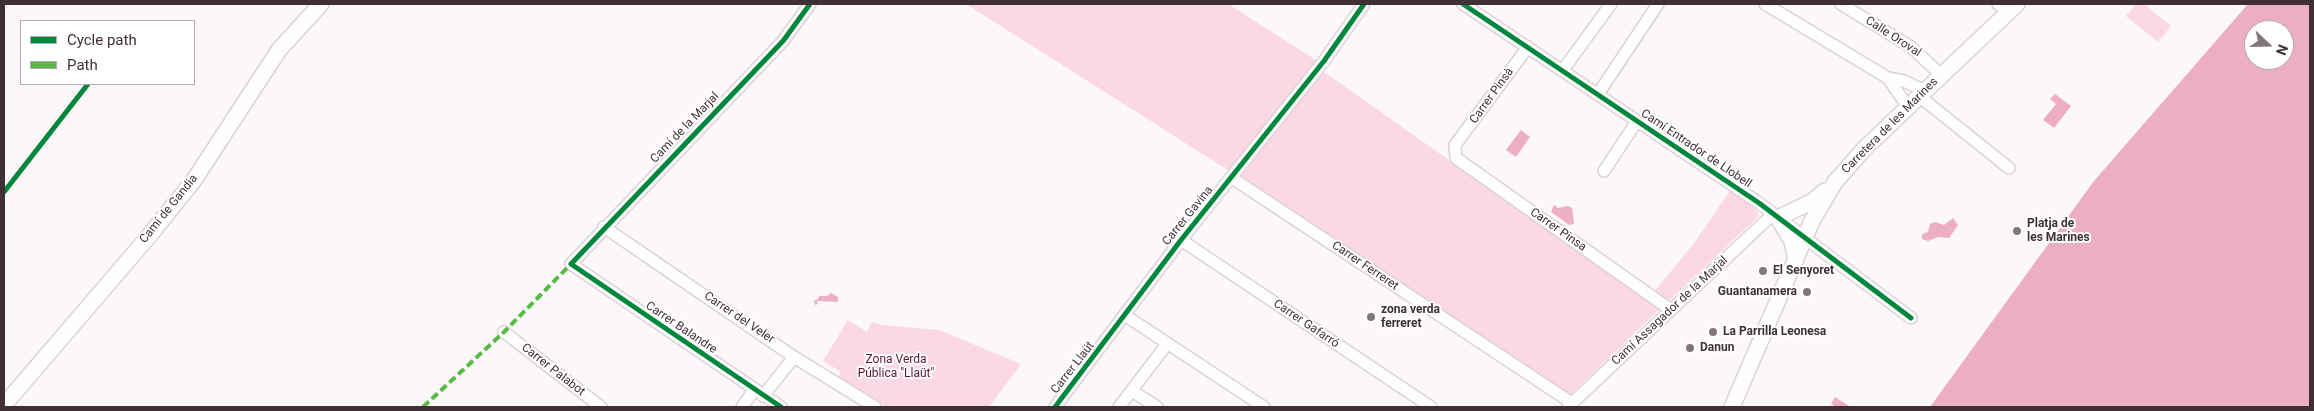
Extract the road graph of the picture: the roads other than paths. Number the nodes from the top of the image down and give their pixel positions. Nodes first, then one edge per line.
1 (321, 4) edge
2 (810, 4) edge
3 (1364, 4) edge
4 (1463, 4) edge
5 (1611, 4) edge
6 (1658, 4) edge
7 (1764, 4) edge
8 (1841, 4) edge
9 (2008, 7) edge
10 (1528, 47) junction
11 (1563, 70) junction
12 (1941, 75) junction
13 (1888, 78) junction
14 (1922, 93) junction
15 (1598, 94) junction
16 (1908, 107) junction
17 (1637, 121) junction
18 (1456, 145) joint
19 (2009, 168) dead end
20 (1604, 171) dead end
21 (1232, 178) junction
22 (1835, 182) junction
23 (1775, 216) junction
24 (604, 226) junction
25 (1805, 237) junction
26 (1181, 240) junction
27 (1796, 260) junction
28 (571, 264) joint
29 (1671, 310) junction
30 (1126, 316) junction
31 (1912, 318) dead end
32 (504, 332) dead end
33 (1167, 344) junction
34 (794, 357) junction
35 (1132, 391) junction
36 (759, 393) junction
37 (4, 405) edge
38 (1570, 405) edge
39 (601, 407) edge
40 (742, 407) edge
41 (781, 407) edge
42 (875, 407) edge
43 (1055, 407) edge
44 (1119, 407) edge
45 (1156, 407) edge
46 (1264, 407) edge
47 (1431, 407) edge
48 (1732, 407) edge

1 - 37 main road, Camí de Gandia
2 - 24 street, Camí de la Marjal
3 - 21 street, Carrer Gavina
4 - 10 street, Camí Entrador de Llobell
5 - 11 street
6 - 15 street
7 - 13 street
8 - 12 street, Calle Oroval
9 - 12 main road, Carretera de les Marines
10 - 11 street, Camí Entrador de Llobell
10 - 18 street, Carrer Pinsà
11 - 15 street, Camí Entrador de Llobell
12 - 14 main road, Carretera de les Marines
13 - 14 street
13 - 16 street
14 - 16 main road, Carretera de les Marines
14 - 19 street
15 - 17 street, Camí Entrador de Llobell
16 - 22 main road, Carretera de les Marines
17 - 20 street
17 - 23 street, Camí Entrador de Llobell
18 - 29 street, Carrer Pinsa
21 - 26 street, Carrer Gavina
21 - 38 street, Carrer Ferreret
22 - 23 main road
22 - 25 main road, Carretera de les Marines
23 - 25 street, Camí Entrador de Llobell
23 - 27 main road
23 - 29 street, Camí Assagador de la Marjal
24 - 28 street, Camí de la Marjal
24 - 34 street, Carrer del Veler
25 - 27 main road, Carretera de les Marines
25 - 31 street, Camí Entrador de Llobell
26 - 30 street, Carrer Gavina
26 - 47 street, Carrer Gafarró
27 - 48 main road, Carretera de les Marines
28 - 36 street, Carrer Balandre
29 - 38 street, Camí Assagador de la Marjal
30 - 33 street
30 - 43 street, Carrer Llaüt
32 - 39 street, Carrer Palabot
33 - 35 street
33 - 46 street
34 - 36 street
34 - 42 street, Carrer del Veler
35 - 44 street
35 - 45 street
36 - 40 street
36 - 41 street, Carrer Balandre

